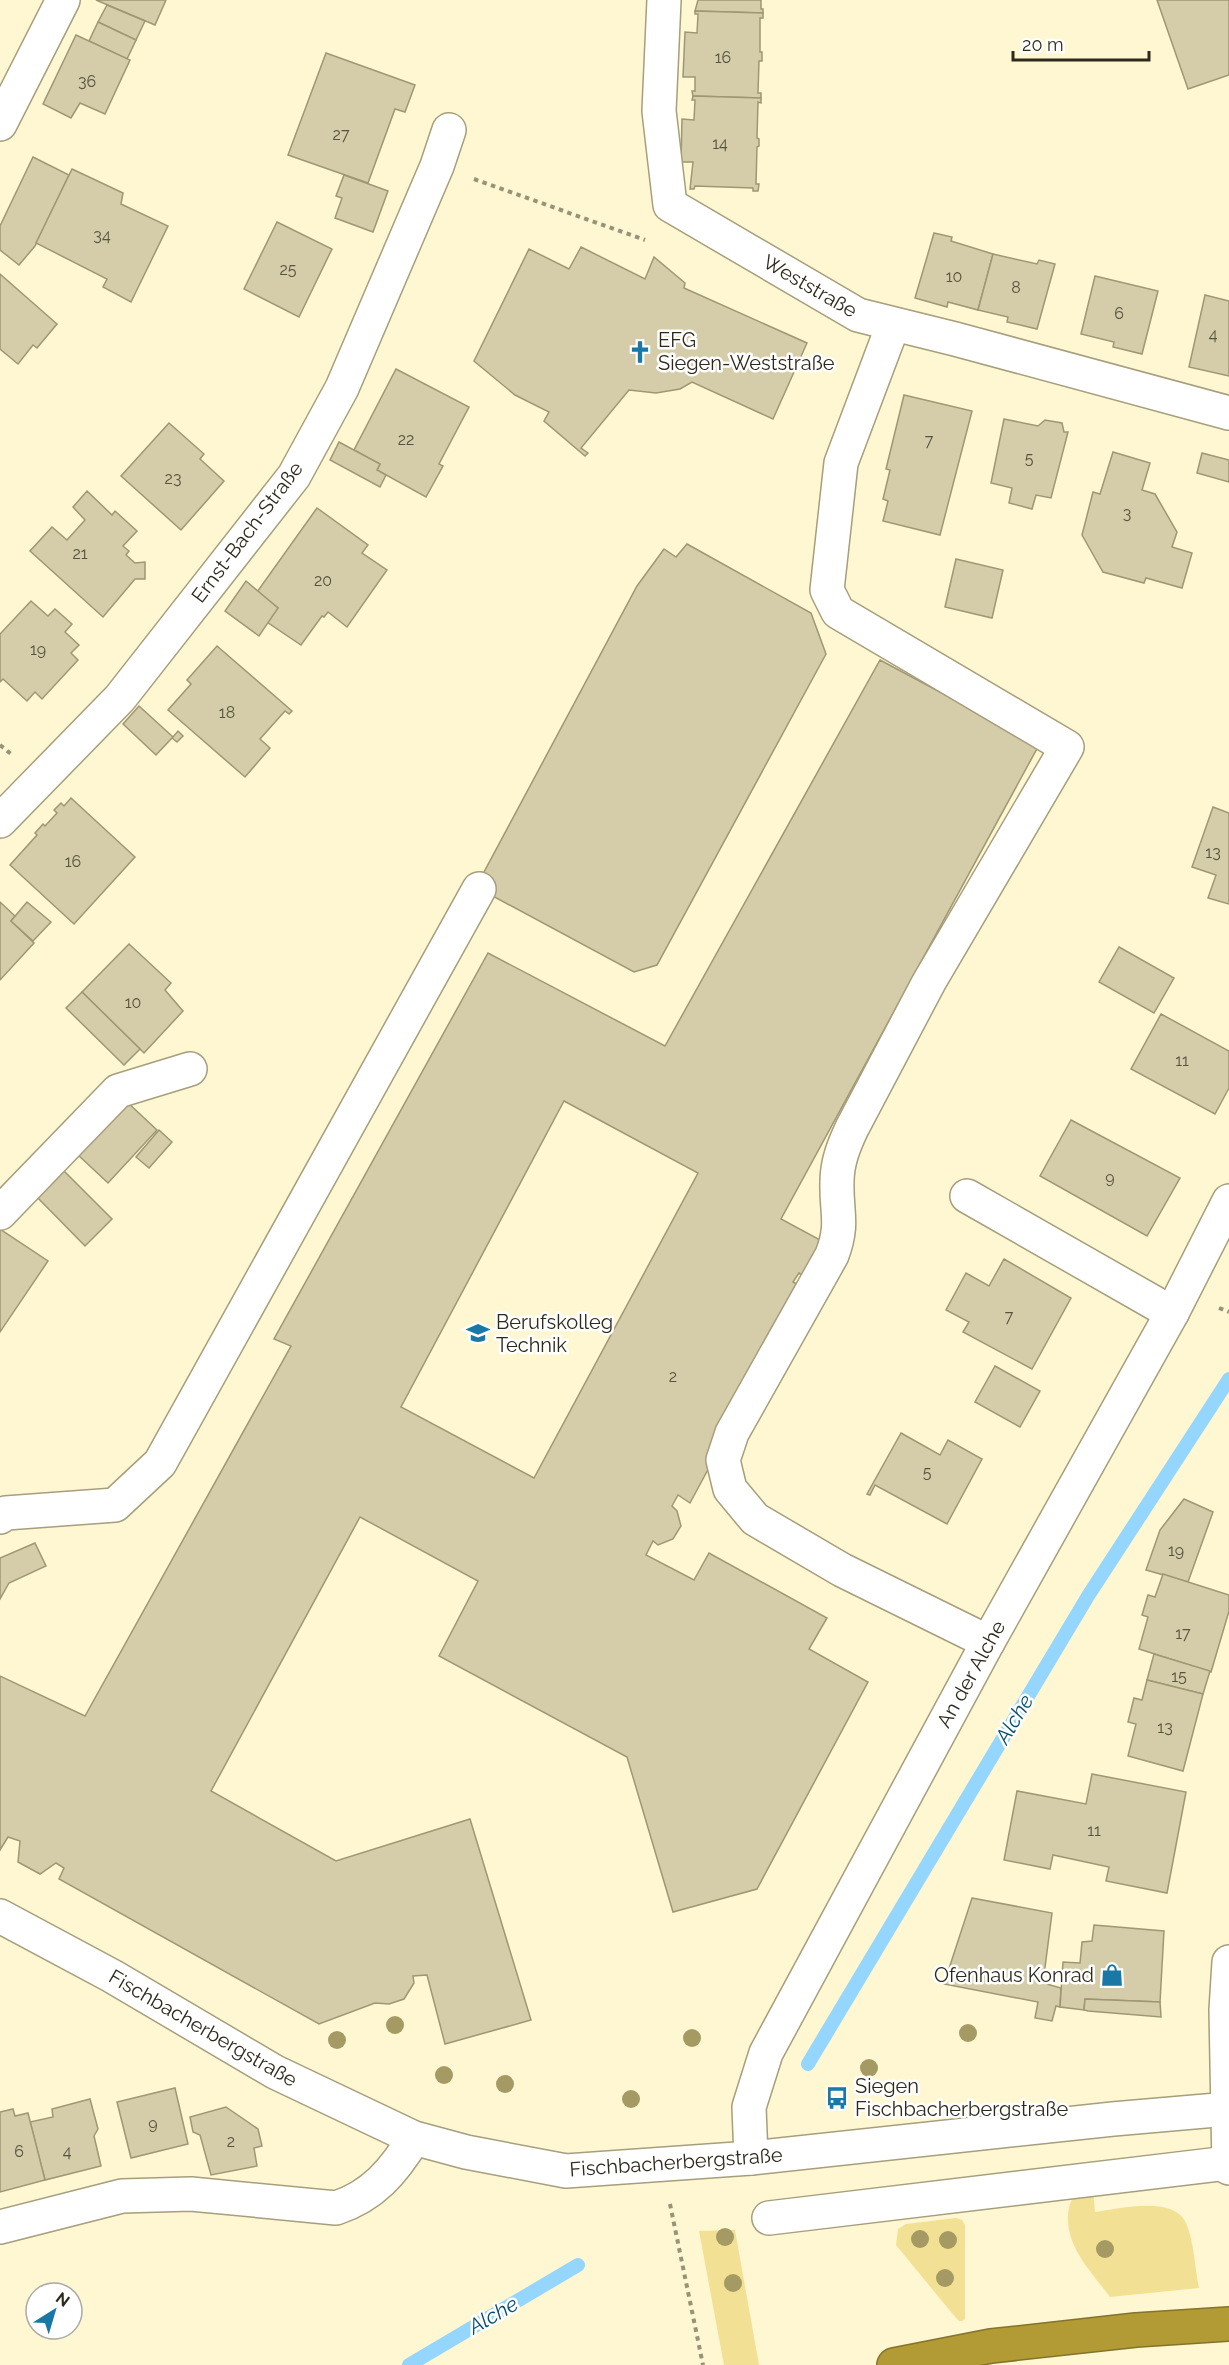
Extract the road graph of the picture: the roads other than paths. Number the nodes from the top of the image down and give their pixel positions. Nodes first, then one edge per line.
1 (63, 0) edge
2 (664, 0) edge
3 (0, 124) edge
4 (449, 130) dead end
5 (893, 325) junction
6 (1229, 413) edge
7 (0, 821) edge
8 (479, 889) dead end
9 (190, 1069) dead end
10 (967, 1196) dead end
11 (1229, 1201) edge
12 (0, 1213) edge
13 (1172, 1312) junction
14 (0, 1517) edge
15 (988, 1642) junction
16 (0, 1916) edge
17 (1229, 1962) edge
18 (1229, 2109) edge
19 (414, 2138) junction
20 (751, 2158) junction
21 (1229, 2166) edge
22 (769, 2218) dead end
23 (0, 2227) edge
24 (1229, 2324) edge
25 (894, 2365) edge

1 - 3 street
2 - 5 street, Weststraße
4 - 7 street, Ernst-Bach-Straße
5 - 6 street, Weststraße
5 - 15 street
8 - 14 street
9 - 12 street
10 - 13 street
11 - 13 street, An der Alche
13 - 15 street, An der Alche
15 - 20 street, An der Alche
16 - 19 street, Fischbacherbergstraße
17 - 18 street
18 - 20 street, Fischbacherbergstraße
18 - 21 street
19 - 20 street, Fischbacherbergstraße
19 - 23 street
21 - 22 street
24 - 25 highway

